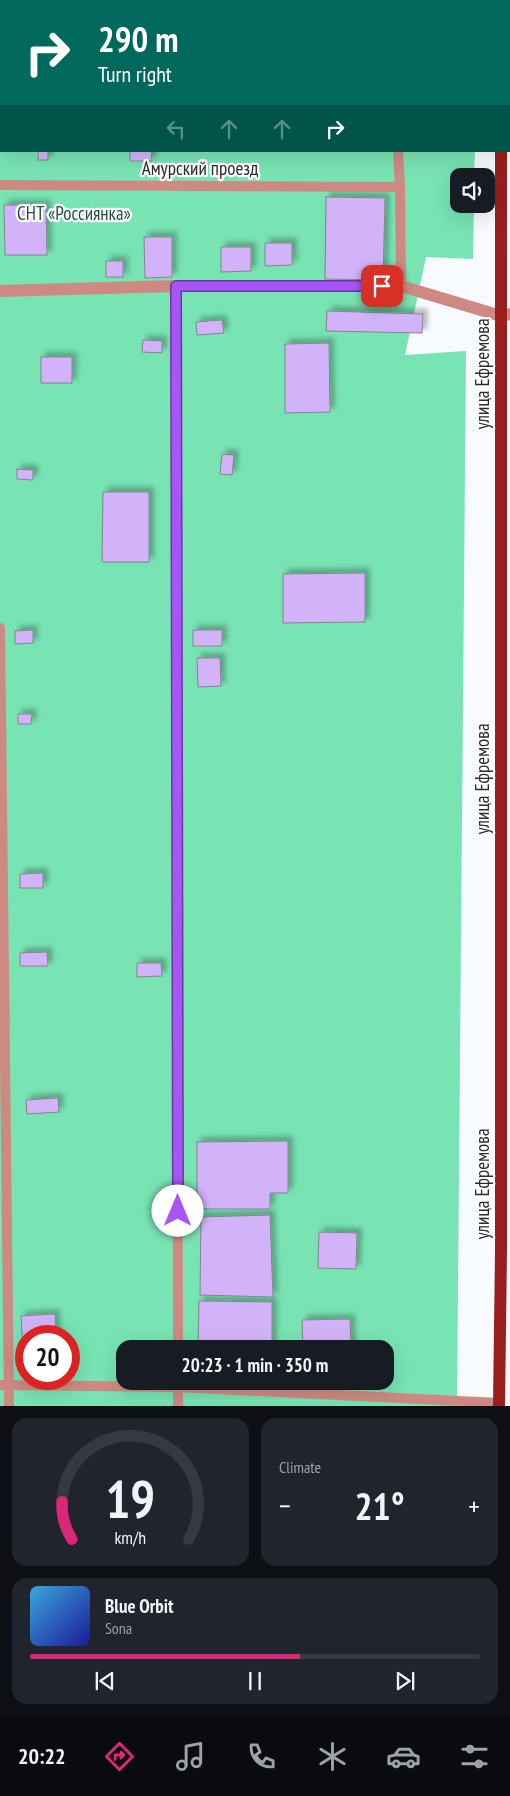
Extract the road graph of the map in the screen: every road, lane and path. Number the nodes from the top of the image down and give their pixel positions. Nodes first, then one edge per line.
1 (398, 152) edge
2 (501, 152) edge
3 (0, 185) edge
4 (400, 187) junction
5 (176, 286) junction
6 (401, 286) junction
7 (0, 291) edge
8 (506, 315) edge
9 (0, 628) edge
10 (505, 1251) edge
11 (178, 1340) edge
12 (116, 1384) edge
13 (5, 1385) edge
14 (178, 1390) edge
15 (270, 1390) edge
16 (499, 1405) edge
17 (9, 1406) edge
18 (178, 1406) edge

1 - 4 lane
2 - 8 main road, улица Ефремова
3 - 4 lane, Амурский проезд
4 - 6 lane
5 - 6 street
5 - 7 street
5 - 11 lane
6 - 8 street
8 - 10 main road, улица Ефремова
9 - 13 lane
10 - 16 main road, улица Ефремова
12 - 13 lane
13 - 17 lane
14 - 18 lane
15 - 16 lane

